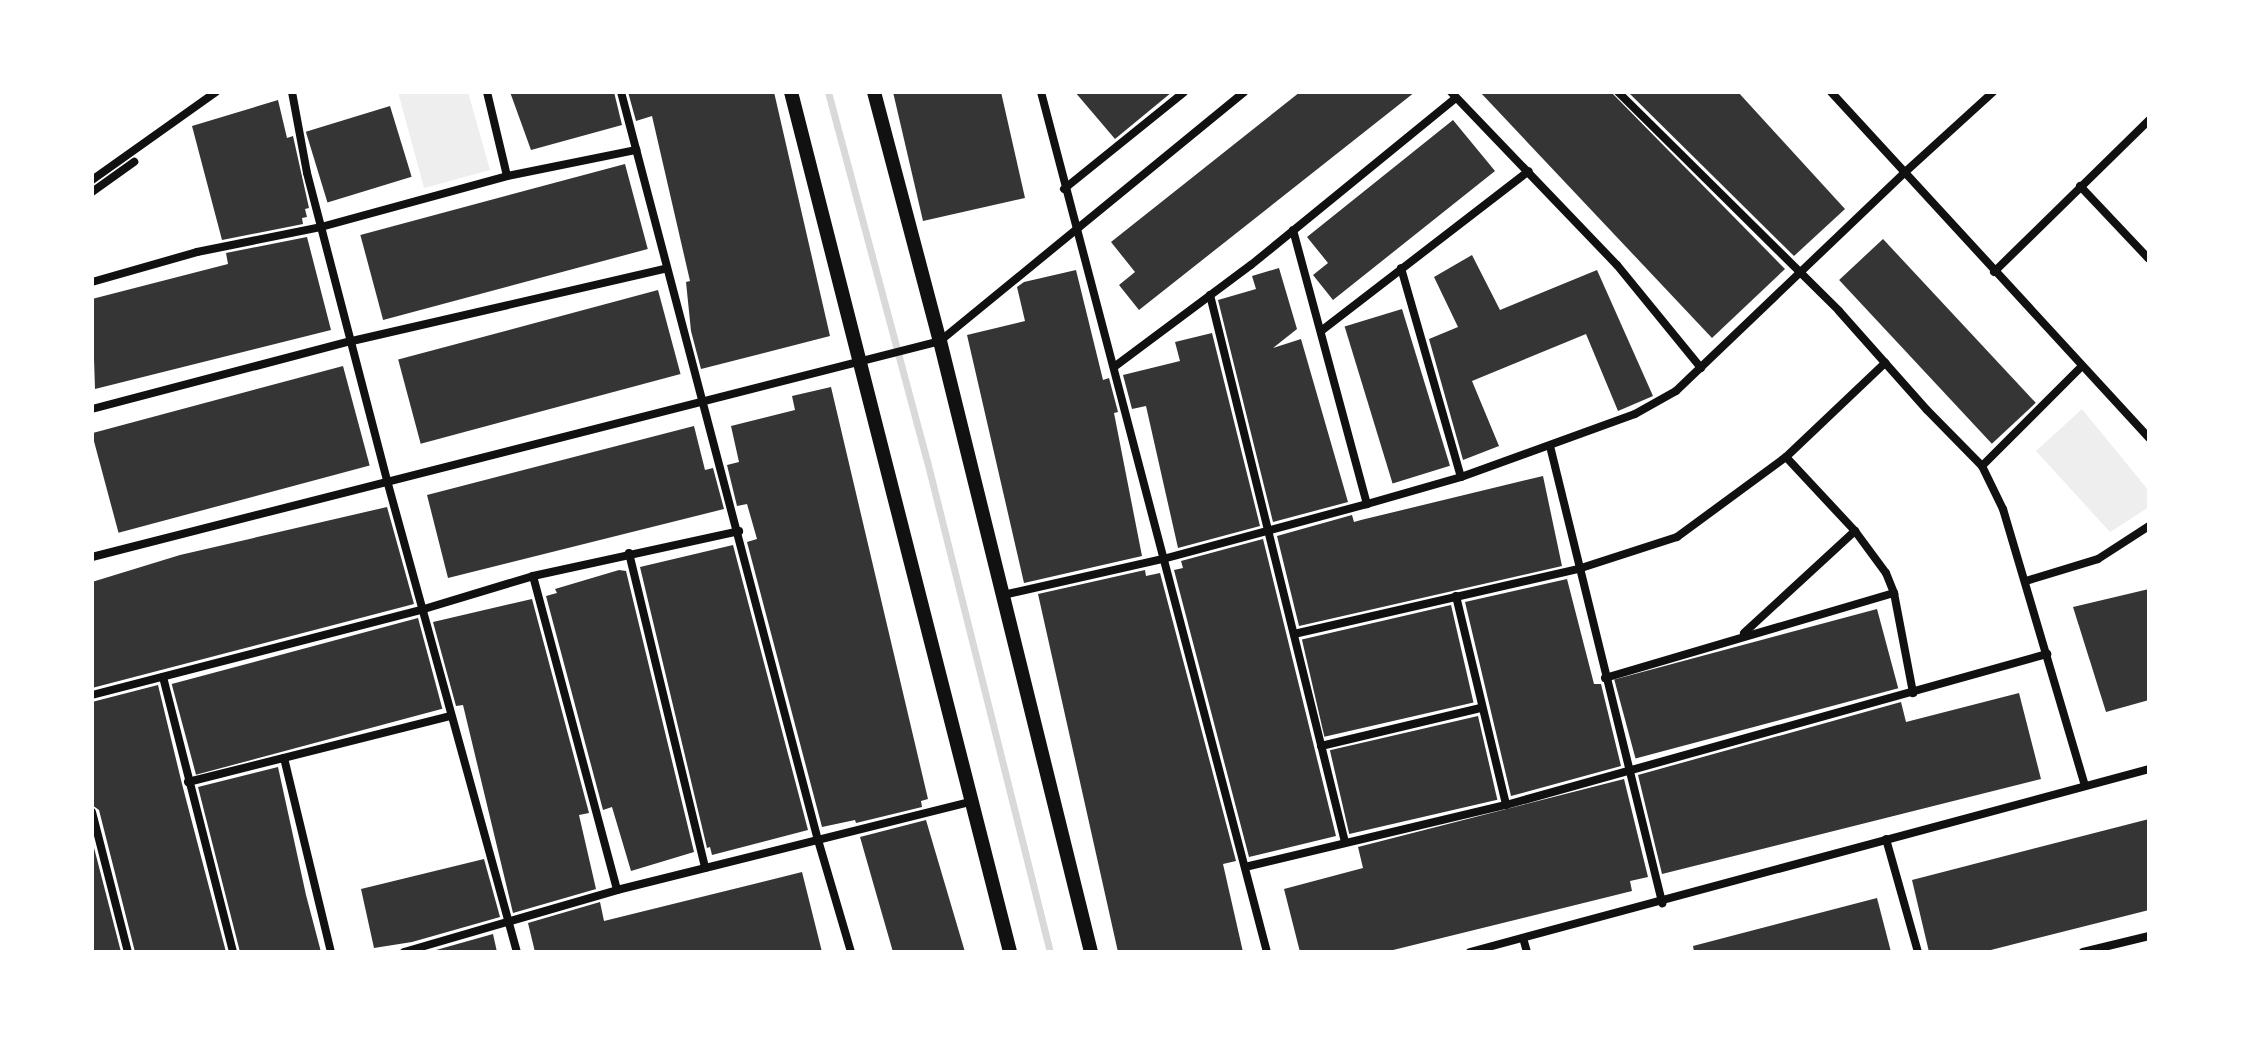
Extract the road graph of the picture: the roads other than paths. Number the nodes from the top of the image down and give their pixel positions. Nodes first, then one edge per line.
1 (216, 92) edge
2 (292, 92) edge
3 (487, 92) edge
4 (621, 92) edge
5 (791, 92) edge
6 (874, 92) edge
7 (1041, 92) edge
8 (1184, 92) edge
9 (1244, 92) edge
10 (1618, 92) edge
11 (1831, 92) edge
12 (1993, 92) edge
13 (1453, 95) edge
14 (2149, 120) edge
15 (636, 150) junction
16 (134, 162) dead end
17 (1529, 171) junction
18 (1903, 174) junction
19 (507, 176) junction
20 (92, 180) edge
21 (2080, 186) junction
22 (1064, 189) junction
23 (92, 192) edge
24 (321, 227) junction
25 (1076, 227) junction
26 (1293, 230) junction
27 (2149, 259) edge
28 (667, 268) junction
29 (1401, 268) junction
30 (1800, 272) junction
31 (1994, 272) junction
32 (92, 282) edge
33 (1210, 295) junction
34 (1321, 331) junction
35 (352, 341) junction
36 (940, 341) junction
37 (859, 361) junction
38 (1885, 363) junction
39 (1114, 367) junction
40 (2081, 367) junction
41 (1701, 368) junction
42 (703, 403) junction
43 (92, 409) edge
44 (2149, 438) edge
45 (1550, 446) junction
46 (1786, 457) junction
47 (1982, 466) junction
48 (1461, 477) junction
49 (388, 484) junction
50 (1367, 504) junction
51 (2149, 526) edge
52 (1269, 529) junction
53 (739, 531) junction
54 (1855, 531) junction
55 (629, 553) junction
56 (92, 557) edge
57 (1163, 559) junction
58 (1578, 569) junction
59 (533, 576) junction
60 (2026, 581) junction
61 (1894, 593) junction
62 (1003, 595) junction
63 (1456, 596) junction
64 (424, 609) junction
65 (1294, 634) junction
66 (1740, 637) junction
67 (2047, 654) junction
68 (163, 677) junction
69 (1605, 678) junction
70 (1913, 693) junction
71 (92, 695) edge
72 (1481, 708) junction
73 (451, 716) junction
74 (1321, 746) junction
75 (284, 758) junction
76 (2149, 769) edge
77 (1629, 770) junction
78 (188, 782) junction
79 (2085, 785) junction
80 (971, 802) junction
81 (1506, 805) junction
82 (92, 812) edge
83 (1886, 839) junction
84 (818, 840) junction
85 (1345, 842) junction
86 (1245, 867) junction
87 (705, 868) junction
88 (617, 890) junction
89 (1662, 903) junction
90 (511, 923) junction
91 (2149, 936) edge
92 (1523, 938) junction
93 (128, 952) edge
94 (233, 952) edge
95 (331, 952) edge
96 (404, 952) edge
97 (517, 952) edge
98 (851, 952) edge
99 (1010, 952) edge
100 (1091, 952) edge
101 (1267, 952) edge
102 (1470, 952) edge
103 (1527, 952) edge
104 (1918, 952) edge
105 (2083, 952) edge

1 - 20 street
2 - 24 street
3 - 19 street
4 - 15 street
5 - 37 street
6 - 36 street
7 - 22 street
8 - 22 street
9 - 25 street
10 - 30 street
11 - 18 street
12 - 18 street
13 - 17 street
13 - 26 street
14 - 21 street
15 - 19 street
15 - 28 street
16 - 23 street
17 - 29 street
17 - 41 street
18 - 30 street
18 - 31 street
19 - 24 street
21 - 27 street
21 - 31 street
22 - 25 street
24 - 32 street
24 - 35 street
25 - 36 street
25 - 39 street
26 - 33 street
26 - 34 street
28 - 35 street
28 - 42 street
29 - 34 street
29 - 48 street
30 - 38 street
30 - 41 street
31 - 40 street
33 - 39 street
33 - 52 street
34 - 50 street
35 - 43 street
35 - 49 street
36 - 37 street
36 - 62 street
37 - 42 street
37 - 80 street
38 - 46 street
38 - 47 street
39 - 57 street
40 - 44 street
40 - 47 street
41 - 45 street
42 - 49 street
42 - 53 street
45 - 48 street
45 - 58 street
46 - 54 street
46 - 58 street
47 - 60 street
48 - 50 street
49 - 56 street
49 - 64 street
50 - 52 street
51 - 60 street
52 - 57 street
52 - 65 street
53 - 55 street
53 - 84 street
54 - 61 street
54 - 66 street
55 - 59 street
55 - 87 street
57 - 62 street
57 - 86 street
58 - 63 street
58 - 69 street
59 - 64 street
59 - 88 street
60 - 67 street
61 - 66 street
61 - 70 street
62 - 100 street
63 - 65 street
63 - 72 street
64 - 68 street
64 - 73 street
65 - 74 street
66 - 69 street
67 - 70 street
67 - 79 street
68 - 71 street
68 - 78 street
69 - 77 street
70 - 77 street
72 - 74 street
72 - 81 street
73 - 75 street
73 - 90 street
74 - 85 street
75 - 78 street
75 - 95 street
76 - 79 street
77 - 81 street
77 - 89 street
78 - 94 street
79 - 83 street
80 - 84 street
80 - 99 street
81 - 85 street
82 - 93 street
83 - 89 street
83 - 104 street
84 - 87 street
84 - 98 street
85 - 86 street
86 - 101 street
87 - 88 street
88 - 90 street
89 - 92 street
90 - 96 street
90 - 97 street
91 - 105 street
92 - 102 street
92 - 103 street

